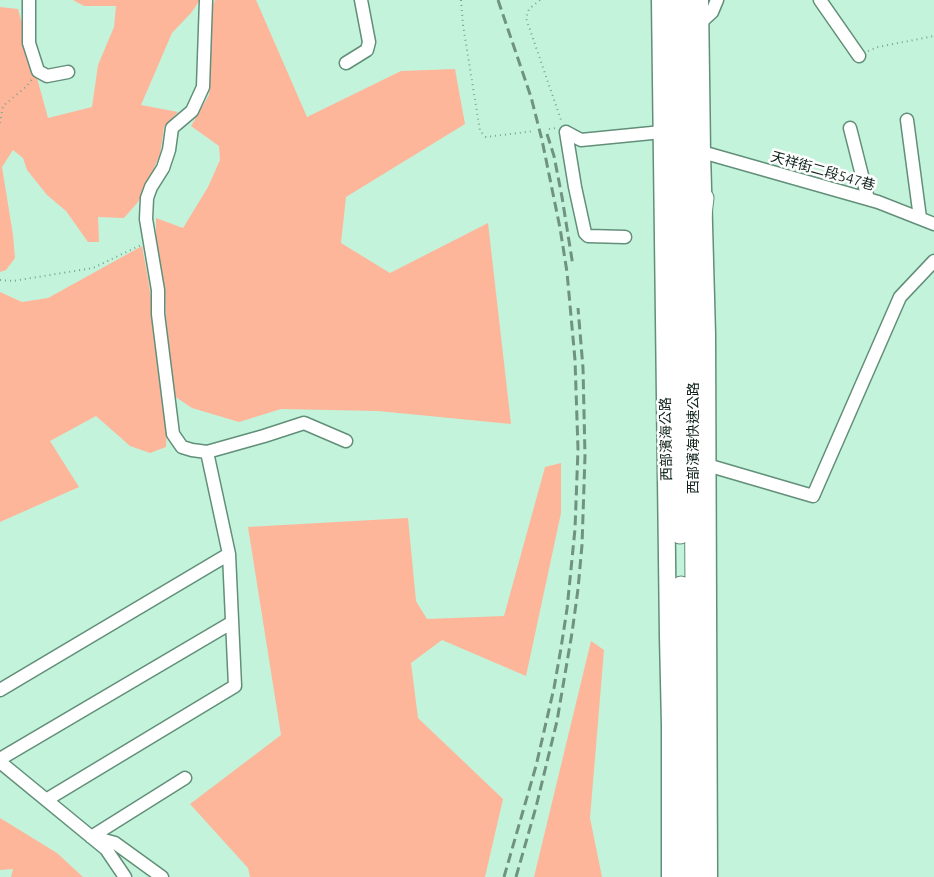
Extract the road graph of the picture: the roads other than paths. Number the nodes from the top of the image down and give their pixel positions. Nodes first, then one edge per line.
1 (29, 0) edge
2 (206, 0) edge
3 (360, 0) edge
4 (660, 0) edge
5 (673, 0) edge
6 (687, 0) edge
7 (700, 0) edge
8 (716, 0) edge
9 (820, 0) edge
10 (700, 23) junction
11 (860, 56) road end
12 (346, 64) dead end
13 (68, 72) dead end
14 (907, 120) dead end
15 (850, 128) dead end
16 (662, 132) junction
17 (702, 152) junction
18 (704, 198) junction
19 (868, 199) junction
20 (920, 218) junction
21 (934, 224) edge
22 (625, 237) dead end
23 (934, 262) edge
24 (693, 295) junction
25 (346, 441) dead end
26 (207, 452) junction
27 (707, 464) junction
28 (229, 554) junction
29 (681, 564) junction
30 (231, 623) junction
31 (0, 690) edge
32 (670, 725) junction
33 (0, 761) edge
34 (185, 778) dead end
35 (46, 800) junction
36 (91, 837) junction
37 (125, 877) edge
38 (162, 877) edge
39 (670, 877) edge
40 (682, 877) edge
41 (696, 877) edge
42 (709, 877) edge

1 - 13 street
2 - 26 street
3 - 12 street
4 - 16 main road, 西部濱海公路
5 - 29 highway, 西部濱海快速公路
6 - 24 highway, 西部濱海快速公路
7 - 10 main road
8 - 10 street
9 - 11 street
10 - 17 main road
14 - 20 street
15 - 19 street
16 - 22 street
16 - 32 main road, 西部濱海公路
17 - 18 main road
17 - 19 street, 天祥街二段547巷
18 - 24 highway
18 - 27 main road
19 - 20 street, 天祥街二段547巷
20 - 21 street, 天祥街二段547巷
23 - 27 street
24 - 41 highway, 西部濱海快速公路
25 - 26 street
26 - 28 street
27 - 42 main road
28 - 30 street
28 - 31 street
29 - 32 highway
29 - 40 highway, 西部濱海快速公路
30 - 33 street
30 - 35 street
32 - 39 main road, 西部濱海公路
33 - 35 street
34 - 36 street
35 - 36 street
36 - 37 street
36 - 38 street

